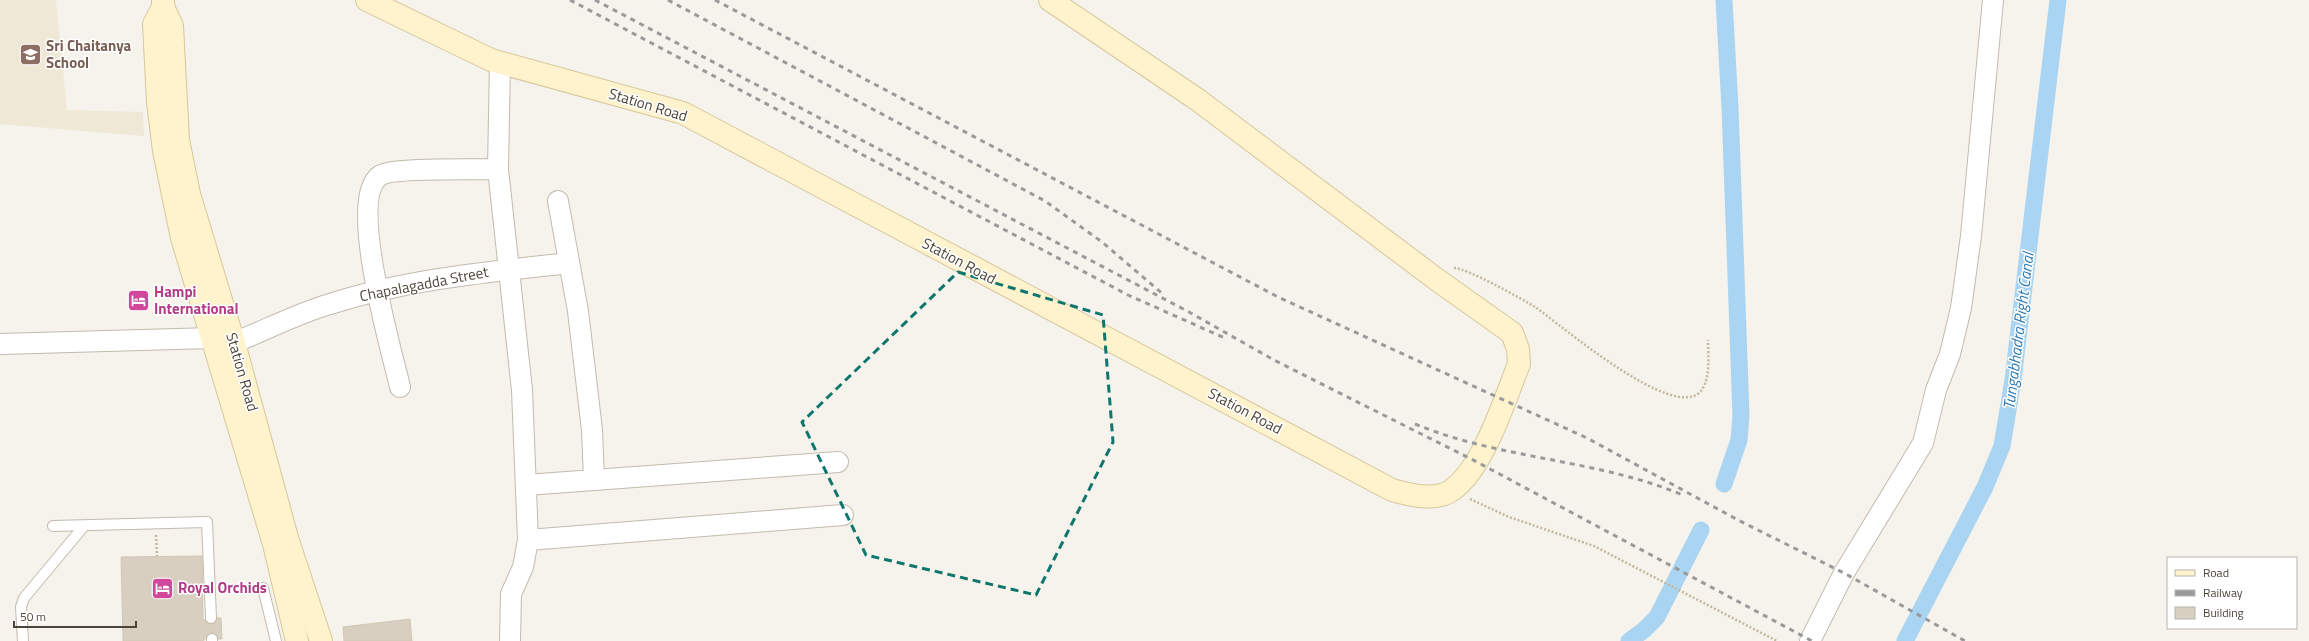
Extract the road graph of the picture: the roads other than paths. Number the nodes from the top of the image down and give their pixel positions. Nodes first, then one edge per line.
1 (366, 0) edge
2 (1050, 0) edge
3 (1993, 0) edge
4 (163, 4) edge
5 (500, 62) junction
6 (498, 169) junction
7 (558, 201) dead end
8 (569, 262) junction
9 (510, 270) junction
10 (377, 290) junction
11 (221, 343) junction
12 (0, 344) edge
13 (400, 387) dead end
14 (838, 462) dead end
15 (594, 480) junction
16 (526, 485) junction
17 (843, 515) dead end
18 (53, 526) dead end
19 (84, 526) junction
20 (528, 540) junction
21 (264, 588) dead end
22 (212, 618) dead end
23 (23, 641) edge
24 (276, 641) edge
25 (298, 641) edge
26 (321, 641) edge
27 (510, 641) edge
28 (1810, 641) edge

1 - 5 street, Station Road
2 - 5 street, Station Road
3 - 28 street
4 - 11 street, Station Road
5 - 6 street
6 - 9 street
6 - 10 street
7 - 8 street
8 - 9 street, Chapalagadda Street
8 - 15 street
9 - 10 street, Chapalagadda Street
9 - 16 street
10 - 11 street, Chapalagadda Street
10 - 13 street
11 - 12 street
11 - 25 street, Station Road
11 - 26 street, Station Road
14 - 15 street
15 - 16 street
16 - 20 street
17 - 20 street
18 - 19 lane
19 - 22 lane
19 - 23 lane
20 - 27 street
21 - 24 lane

